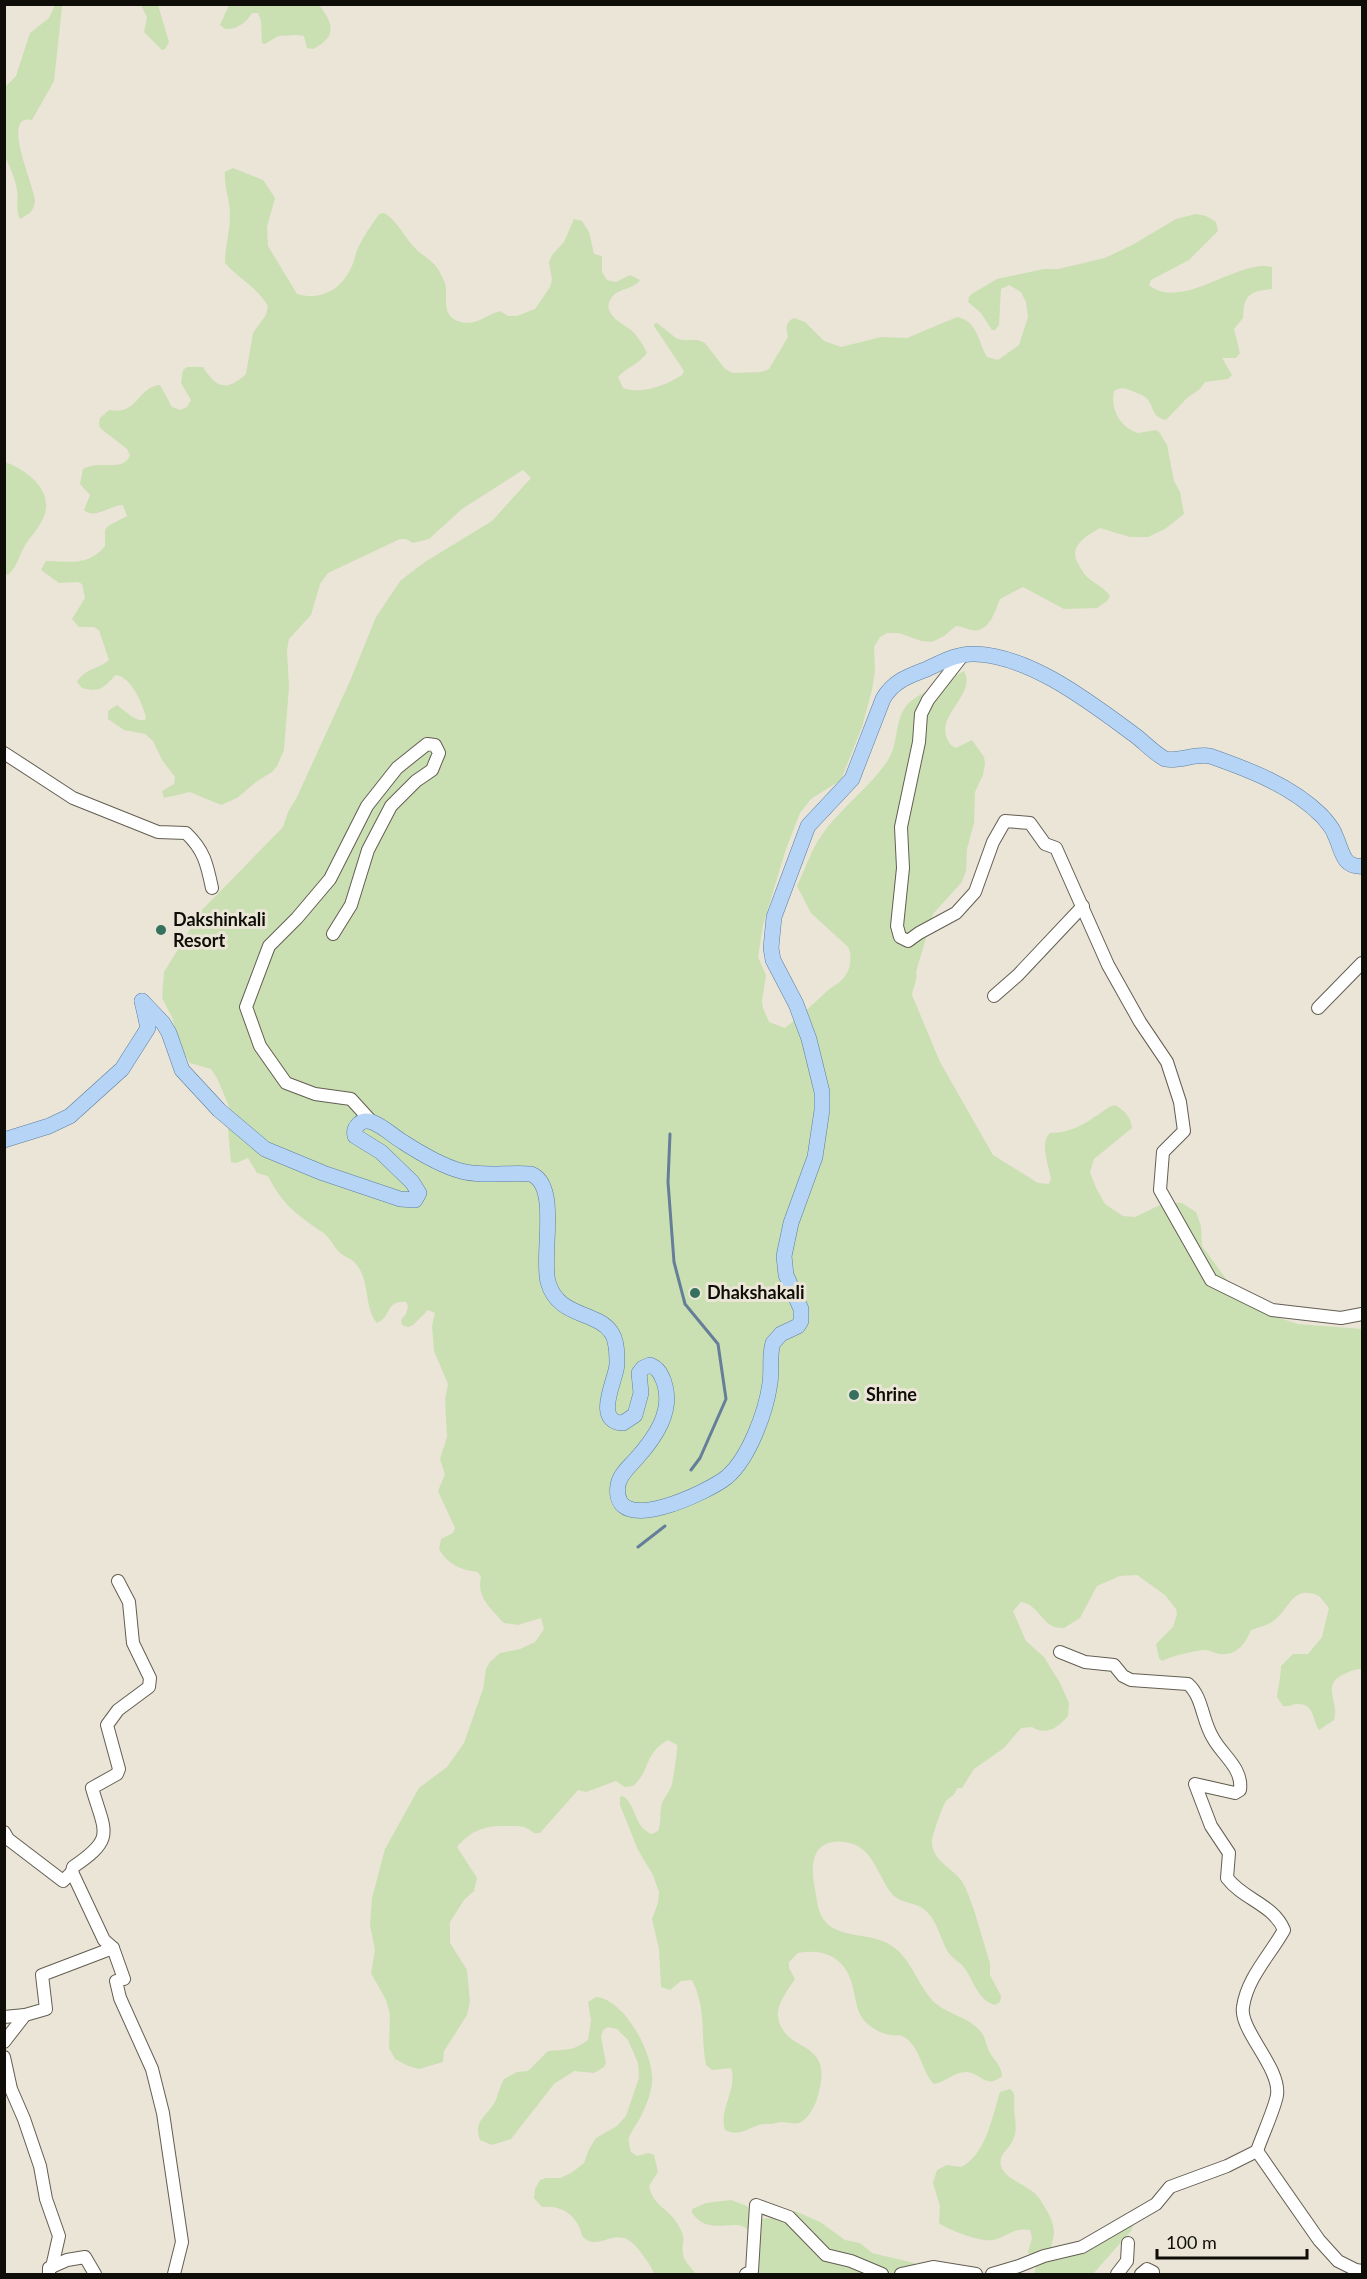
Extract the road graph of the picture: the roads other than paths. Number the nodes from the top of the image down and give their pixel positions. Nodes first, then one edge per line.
1 (963, 655) junction
2 (4, 753) edge
3 (1360, 867) edge
4 (212, 888) dead end
5 (1083, 906) junction
6 (333, 934) dead end
7 (1362, 963) edge
8 (994, 996) dead end
9 (1318, 1008) dead end
10 (371, 1121) junction
11 (4, 1140) edge
12 (1362, 1314) edge
13 (118, 1581) dead end
14 (1060, 1652) dead end
15 (4, 1832) edge
16 (72, 1872) junction
17 (113, 1948) junction
18 (25, 2015) junction
19 (4, 2017) edge
20 (4, 2042) edge
21 (4, 2057) edge
22 (1257, 2151) junction
23 (1128, 2243) dead end
24 (50, 2271) edge
25 (1362, 2271) edge
26 (95, 2274) edge
27 (174, 2274) edge
28 (746, 2274) edge
29 (882, 2274) edge
30 (901, 2274) edge
31 (976, 2274) edge
32 (992, 2274) edge
33 (1117, 2274) edge
34 (1141, 2274) edge
35 (1153, 2274) edge

1 - 3 main road
1 - 5 street
1 - 10 main road
2 - 4 street
5 - 8 street
5 - 12 street
6 - 10 street
7 - 9 street
10 - 11 main road
13 - 16 street
14 - 22 street
15 - 16 street
16 - 17 street
17 - 18 street
17 - 27 street
18 - 19 street
18 - 20 street
21 - 24 street
22 - 25 street
22 - 32 street
23 - 33 street
24 - 26 street
28 - 29 street
30 - 31 street
34 - 35 street

